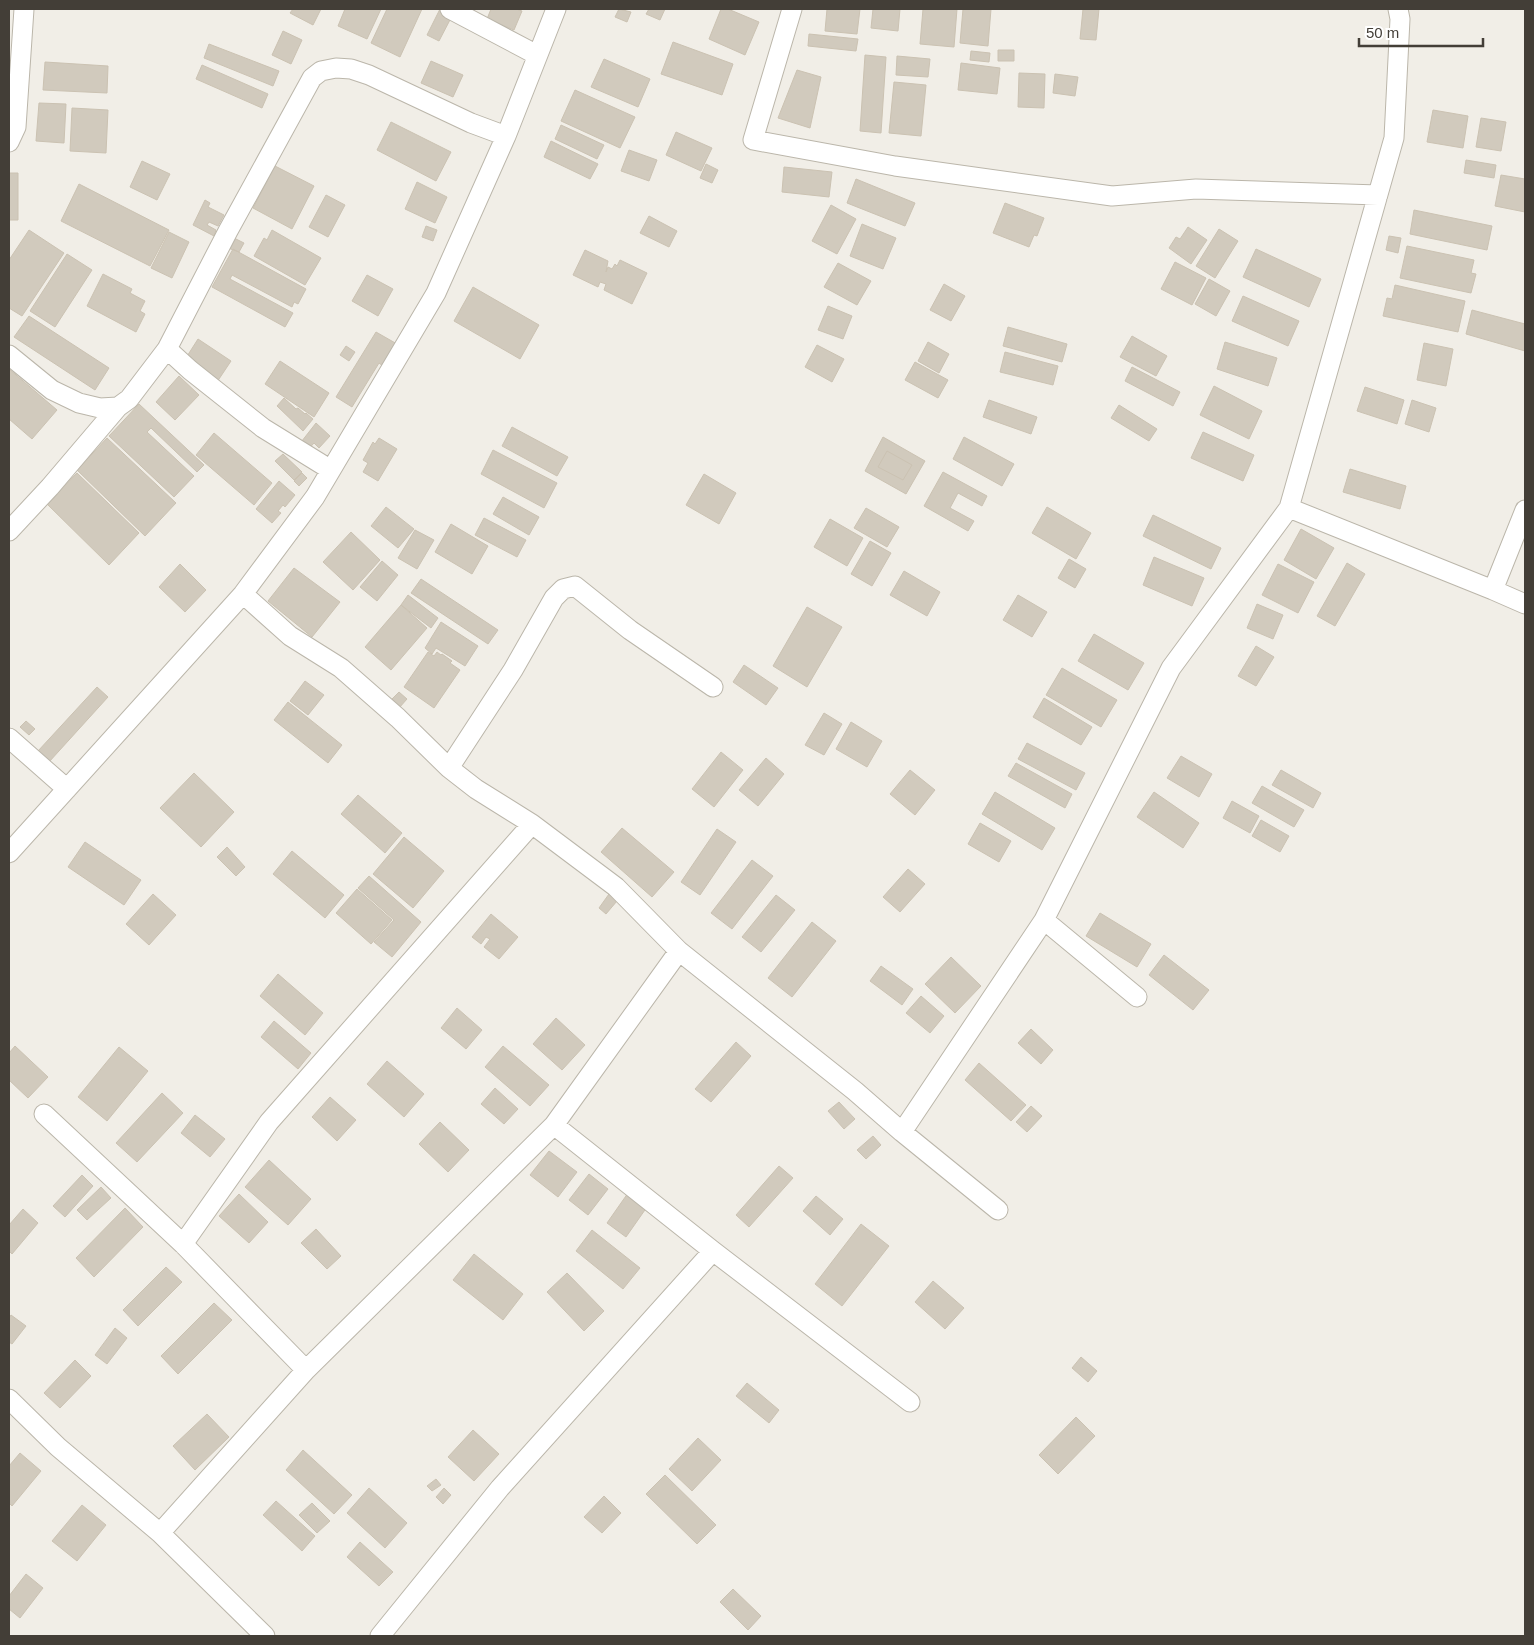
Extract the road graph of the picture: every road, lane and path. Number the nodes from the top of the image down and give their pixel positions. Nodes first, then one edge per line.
1 (24, 9) edge
2 (450, 9) edge
3 (556, 9) edge
4 (792, 9) edge
5 (1398, 9) edge
6 (537, 55) junction
7 (506, 136) junction
8 (9, 142) edge
9 (1378, 195) junction
10 (167, 349) junction
11 (9, 355) edge
12 (118, 407) junction
13 (331, 470) junction
14 (1289, 508) junction
15 (1525, 510) edge
16 (9, 531) edge
17 (1493, 590) junction
18 (243, 594) junction
19 (1525, 604) edge
20 (713, 686) dead end
21 (9, 738) edge
22 (449, 768) junction
23 (67, 789) junction
24 (532, 824) junction
25 (9, 853) edge
26 (1044, 920) junction
27 (679, 951) junction
28 (1137, 997) dead end
29 (44, 1114) dead end
30 (554, 1125) junction
31 (902, 1132) junction
32 (998, 1210) dead end
33 (183, 1244) junction
34 (713, 1251) junction
35 (306, 1370) junction
36 (9, 1399) edge
37 (910, 1402) dead end
38 (160, 1533) junction
39 (265, 1636) edge
40 (380, 1636) edge

1 - 8 street
2 - 6 street
3 - 6 street
4 - 9 street
5 - 9 street
6 - 7 street
7 - 10 street
7 - 13 street
9 - 14 street
10 - 12 street
10 - 13 street
11 - 12 street
12 - 16 street
13 - 18 street
14 - 17 street
14 - 26 street
15 - 17 street
17 - 19 street
18 - 22 street
18 - 23 street
20 - 22 street
21 - 23 street
22 - 24 street
23 - 25 street
24 - 27 street
24 - 33 street
26 - 28 street
26 - 31 street
27 - 30 street
27 - 31 street
29 - 33 street
30 - 34 street
30 - 35 street
31 - 32 street
33 - 35 street
34 - 37 street
34 - 40 street
35 - 38 street
36 - 38 street
38 - 39 street

